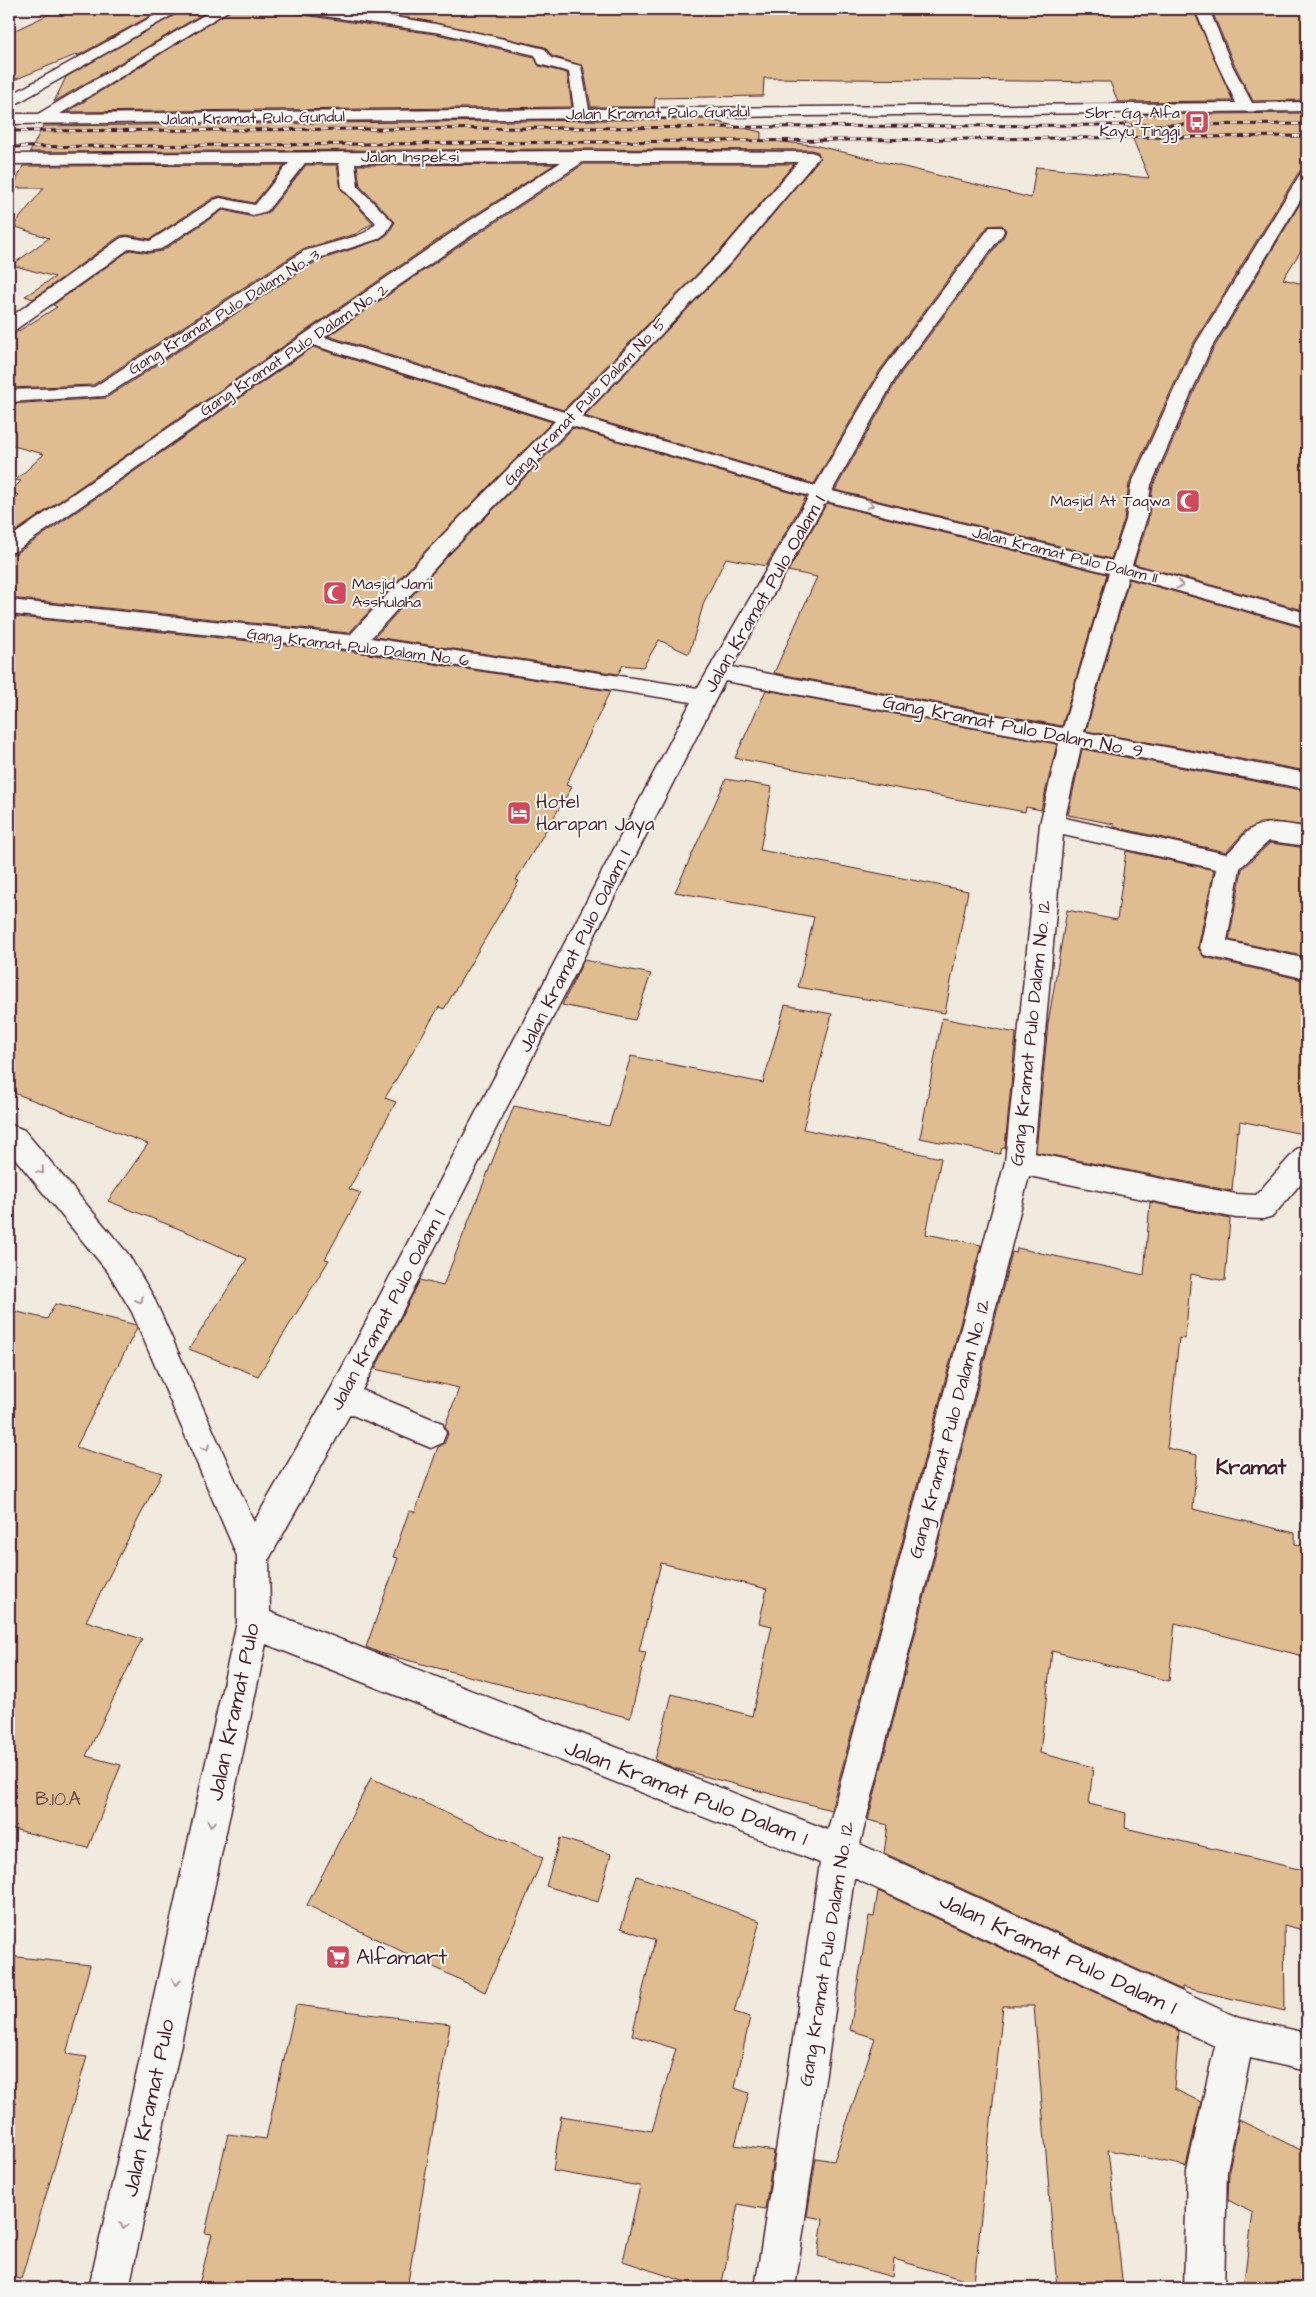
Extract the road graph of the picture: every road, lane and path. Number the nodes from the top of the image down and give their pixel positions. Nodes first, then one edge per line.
1 (176, 9) edge
2 (224, 9) edge
3 (303, 9) edge
4 (1202, 9) edge
5 (9, 102) edge
6 (1246, 107) junction
7 (1307, 108) edge
8 (582, 114) junction
9 (9, 119) edge
10 (40, 120) junction
11 (582, 156) junction
12 (302, 157) junction
13 (346, 157) junction
14 (811, 157) joint
15 (9, 159) edge
16 (1307, 176) edge
17 (996, 231) dead end
18 (9, 326) edge
19 (312, 339) junction
20 (9, 396) edge
21 (568, 419) junction
22 (822, 494) junction
23 (9, 547) edge
24 (1120, 569) junction
25 (9, 607) edge
26 (1307, 620) edge
27 (354, 643) junction
28 (718, 672) junction
29 (706, 697) junction
30 (1071, 739) junction
31 (1307, 782) edge
32 (1052, 824) junction
33 (1307, 837) edge
34 (1229, 863) junction
35 (1307, 969) edge
36 (10, 1141) edge
37 (1307, 1158) edge
38 (1019, 1162) junction
39 (343, 1397) junction
40 (431, 1432) dead end
41 (252, 1556) junction
42 (254, 1622) junction
43 (840, 1853) junction
44 (1236, 2036) junction
45 (1307, 2052) edge
46 (110, 2288) edge
47 (775, 2288) edge
48 (1204, 2288) edge

1 - 5 street
2 - 10 street
3 - 8 street
4 - 6 street
6 - 7 street, Jalan Kramat Pulo Gundul
6 - 8 street, Jalan Kramat Pulo Gundul
8 - 10 street, Jalan Kramat Pulo Gundul
9 - 10 street, Jalan Kramat Pulo Gundul
11 - 13 street, Jalan Inspeksi
11 - 14 street, Jalan Inspeksi
11 - 19 street, Gang Kramat Pulo Dalam No. 2
12 - 13 street, Jalan Inspeksi
12 - 15 street, Jalan Inspeksi
12 - 18 street
13 - 20 street, Gang Kramat Pulo Dalam No. 3
14 - 21 street, Gang Kramat Pulo Dalam No. 5
16 - 24 street, Gang Kramat Pulo Dalam No. 12
17 - 22 street, Jalan Kramat Pulo Oalam I
19 - 21 street, Jalan Kramat Pulo Dalam II
19 - 23 street, Gang Kramat Pulo Dalam No. 2
21 - 22 street, Jalan Kramat Pulo Dalam II
21 - 27 street, Gang Kramat Pulo Dalam No. 5
22 -> 24 street, Jalan Kramat Pulo Dalam II
22 - 28 street, Jalan Kramat Pulo Oalam I
24 -> 26 street, Jalan Kramat Pulo Dalam II
24 - 30 street, Gang Kramat Pulo Dalam No. 12
25 - 27 street, Gang Kramat Pulo Dalam No. 6
27 - 29 street, Gang Kramat Pulo Dalam No. 6
28 - 29 street, Jalan Kramat Pulo Oalam I
28 - 30 street, Gang Kramat Pulo Dalam No. 9
29 - 39 street, Jalan Kramat Pulo Oalam I
30 - 31 street, Gang Kramat Pulo Dalam No. 9
30 - 32 street, Gang Kramat Pulo Dalam No. 12
32 - 34 street
32 - 38 street, Gang Kramat Pulo Dalam No. 12
33 - 34 street
34 - 35 street
36 -> 41 street, Jalan Kramat Pulo
37 - 38 street
38 - 43 street, Gang Kramat Pulo Dalam No. 12
39 - 40 street
39 - 41 street, Jalan Kramat Pulo Oalam I
41 - 42 street, Jalan Kramat Pulo
42 - 43 street, Jalan Kramat Pulo Dalam 1
42 -> 46 street, Jalan Kramat Pulo
43 - 44 street, Jalan Kramat Pulo Dalam 1
43 - 47 street, Gang Kramat Pulo Dalam No. 12
44 - 45 street, Jalan Kramat Pulo Dalam 1
44 - 48 street

